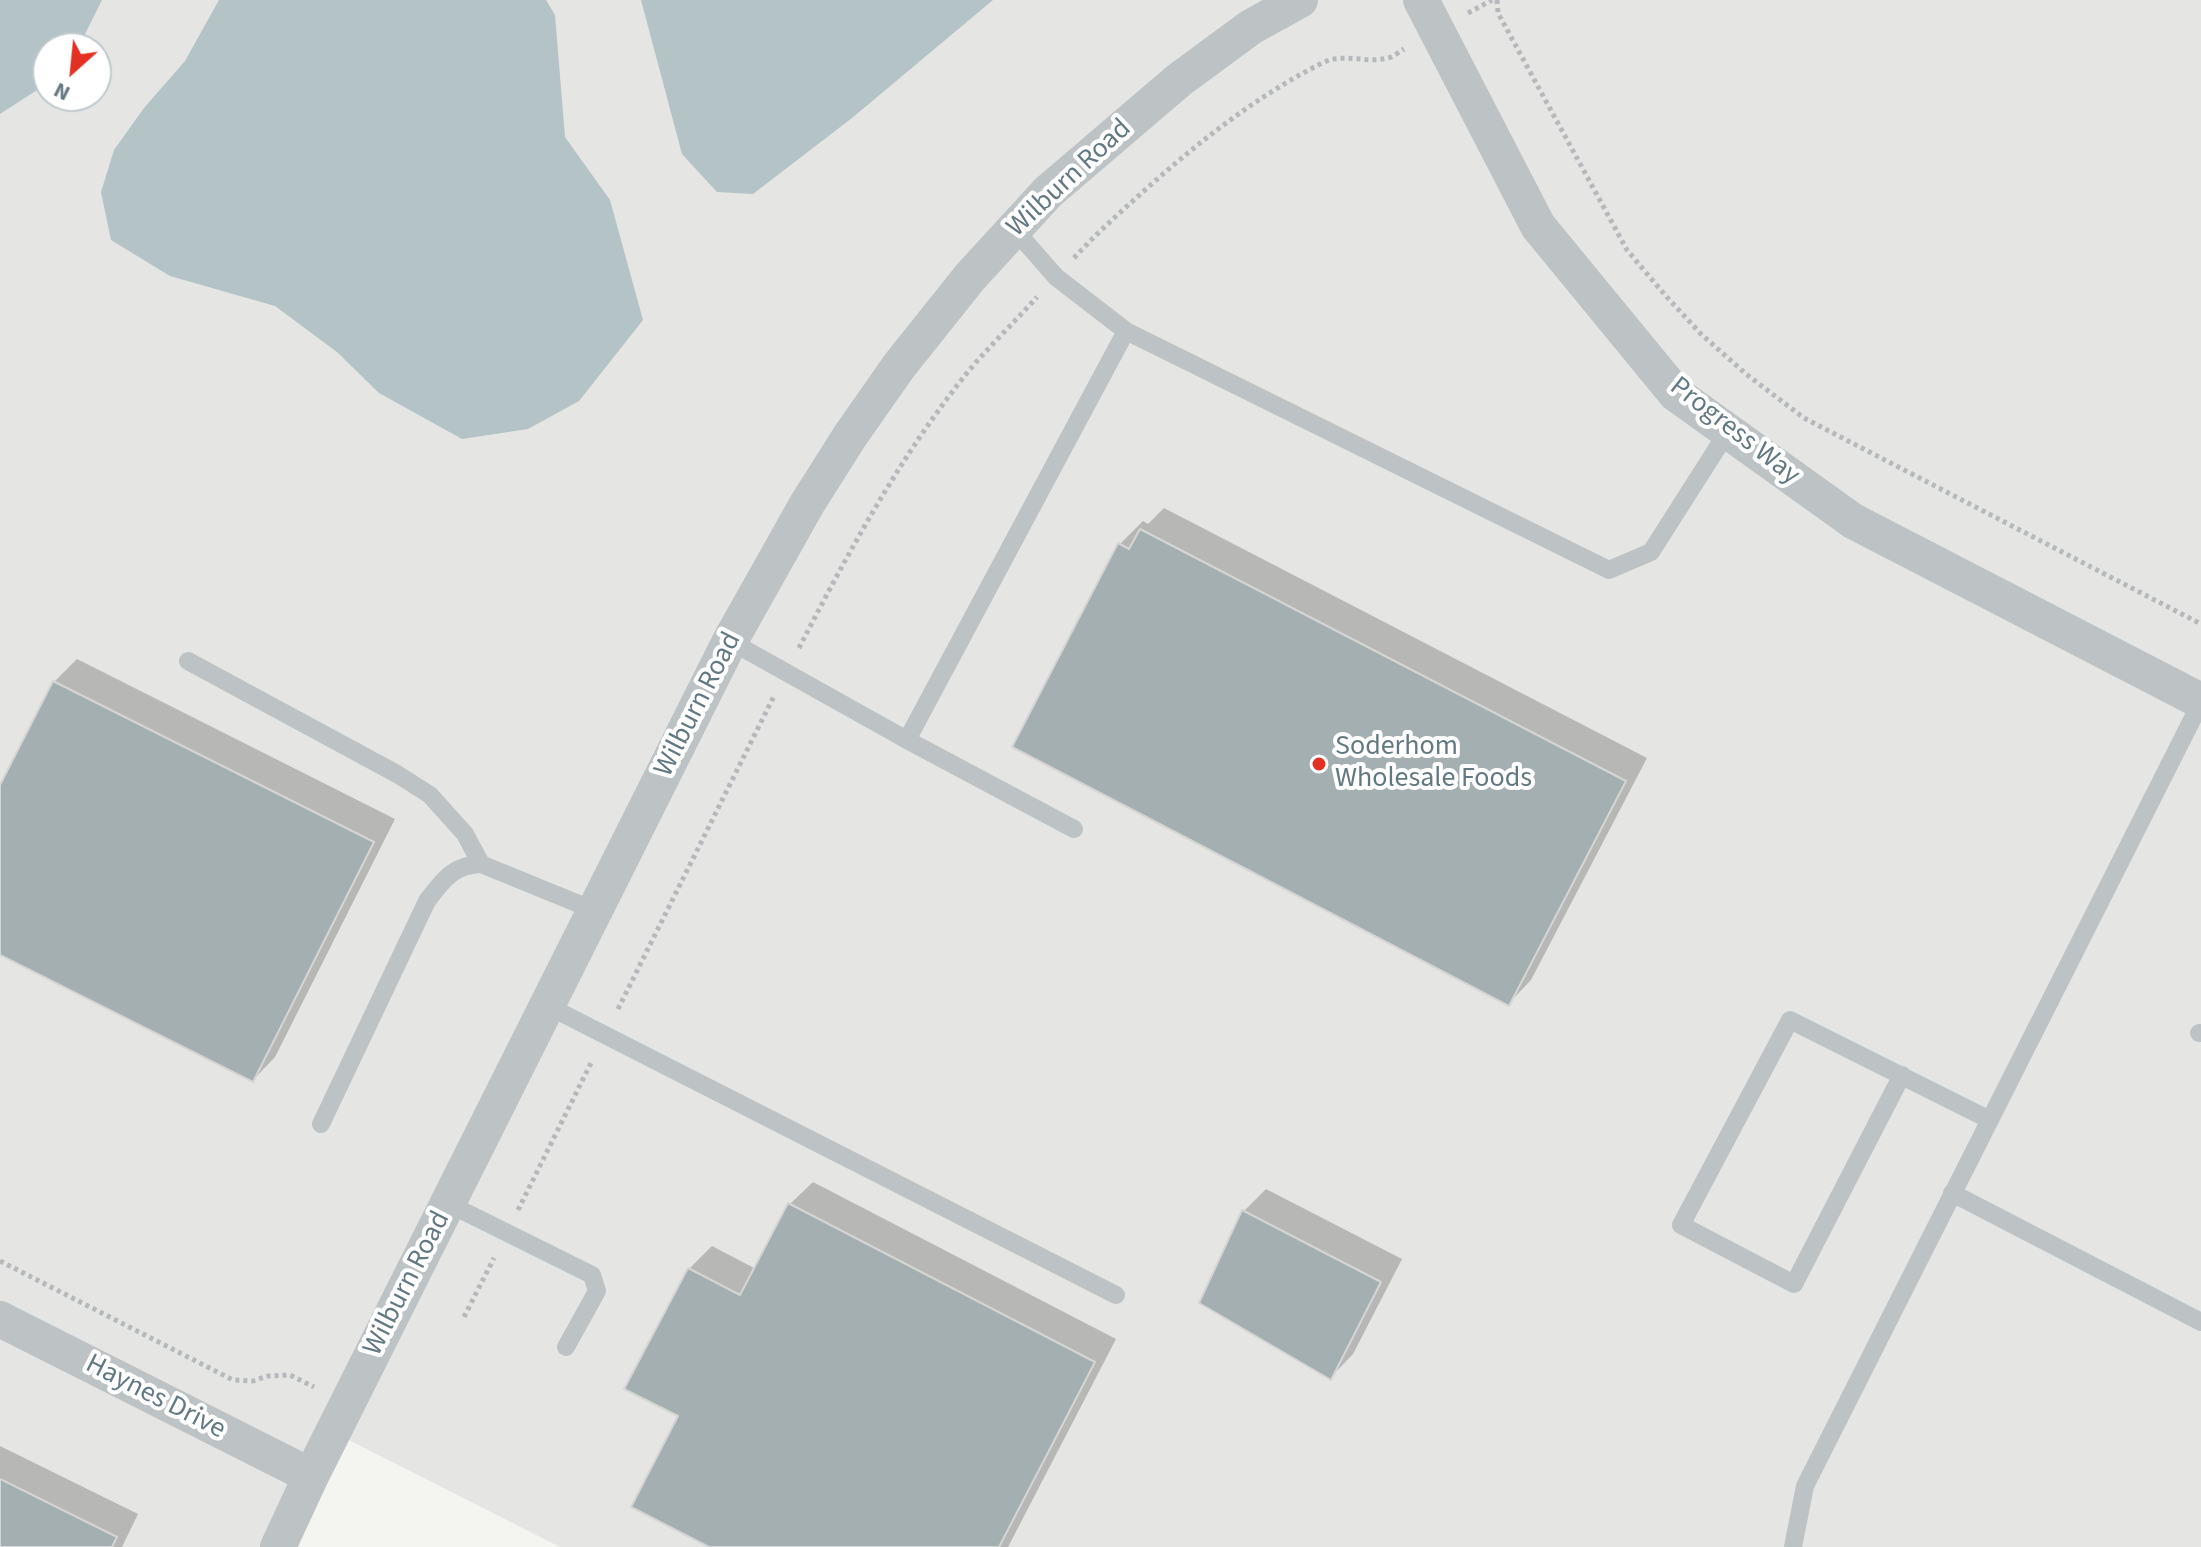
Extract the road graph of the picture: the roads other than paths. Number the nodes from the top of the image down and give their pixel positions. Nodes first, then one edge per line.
1 (1300, 0) edge
2 (1429, 15) edge
3 (1014, 229) junction
4 (1126, 331) junction
5 (1728, 431) junction
6 (730, 641) junction
7 (188, 661) dead end
8 (2201, 701) edge
9 (907, 740) junction
10 (1074, 829) dead end
11 (481, 864) junction
12 (596, 911) junction
13 (548, 1006) junction
14 (1902, 1075) junction
15 (1990, 1120) junction
16 (321, 1124) dead end
17 (1952, 1193) junction
18 (449, 1204) junction
19 (1116, 1295) dead end
20 (0, 1319) edge
21 (2201, 1322) edge
22 (566, 1347) dead end
23 (311, 1476) junction
24 (278, 1547) edge
25 (1793, 1547) edge

1 - 3 street, Wilburn Road
2 - 5 street, Progress Way
3 - 4 lane
3 - 6 street, Wilburn Road
4 - 5 lane
4 - 9 lane
5 - 8 street, Progress Way
6 - 9 lane
6 - 12 street, Wilburn Road
7 - 11 lane
8 - 15 lane
9 - 10 lane
11 - 12 lane
11 - 16 lane
12 - 13 street, Wilburn Road
13 - 18 street, Wilburn Road
13 - 19 lane
14 - 14 lane
14 - 15 lane
15 - 17 lane
17 - 21 lane
17 - 25 lane
18 - 22 lane
18 - 23 street, Wilburn Road
20 - 23 street, Haynes Drive
23 - 24 street, Wilburn Road

